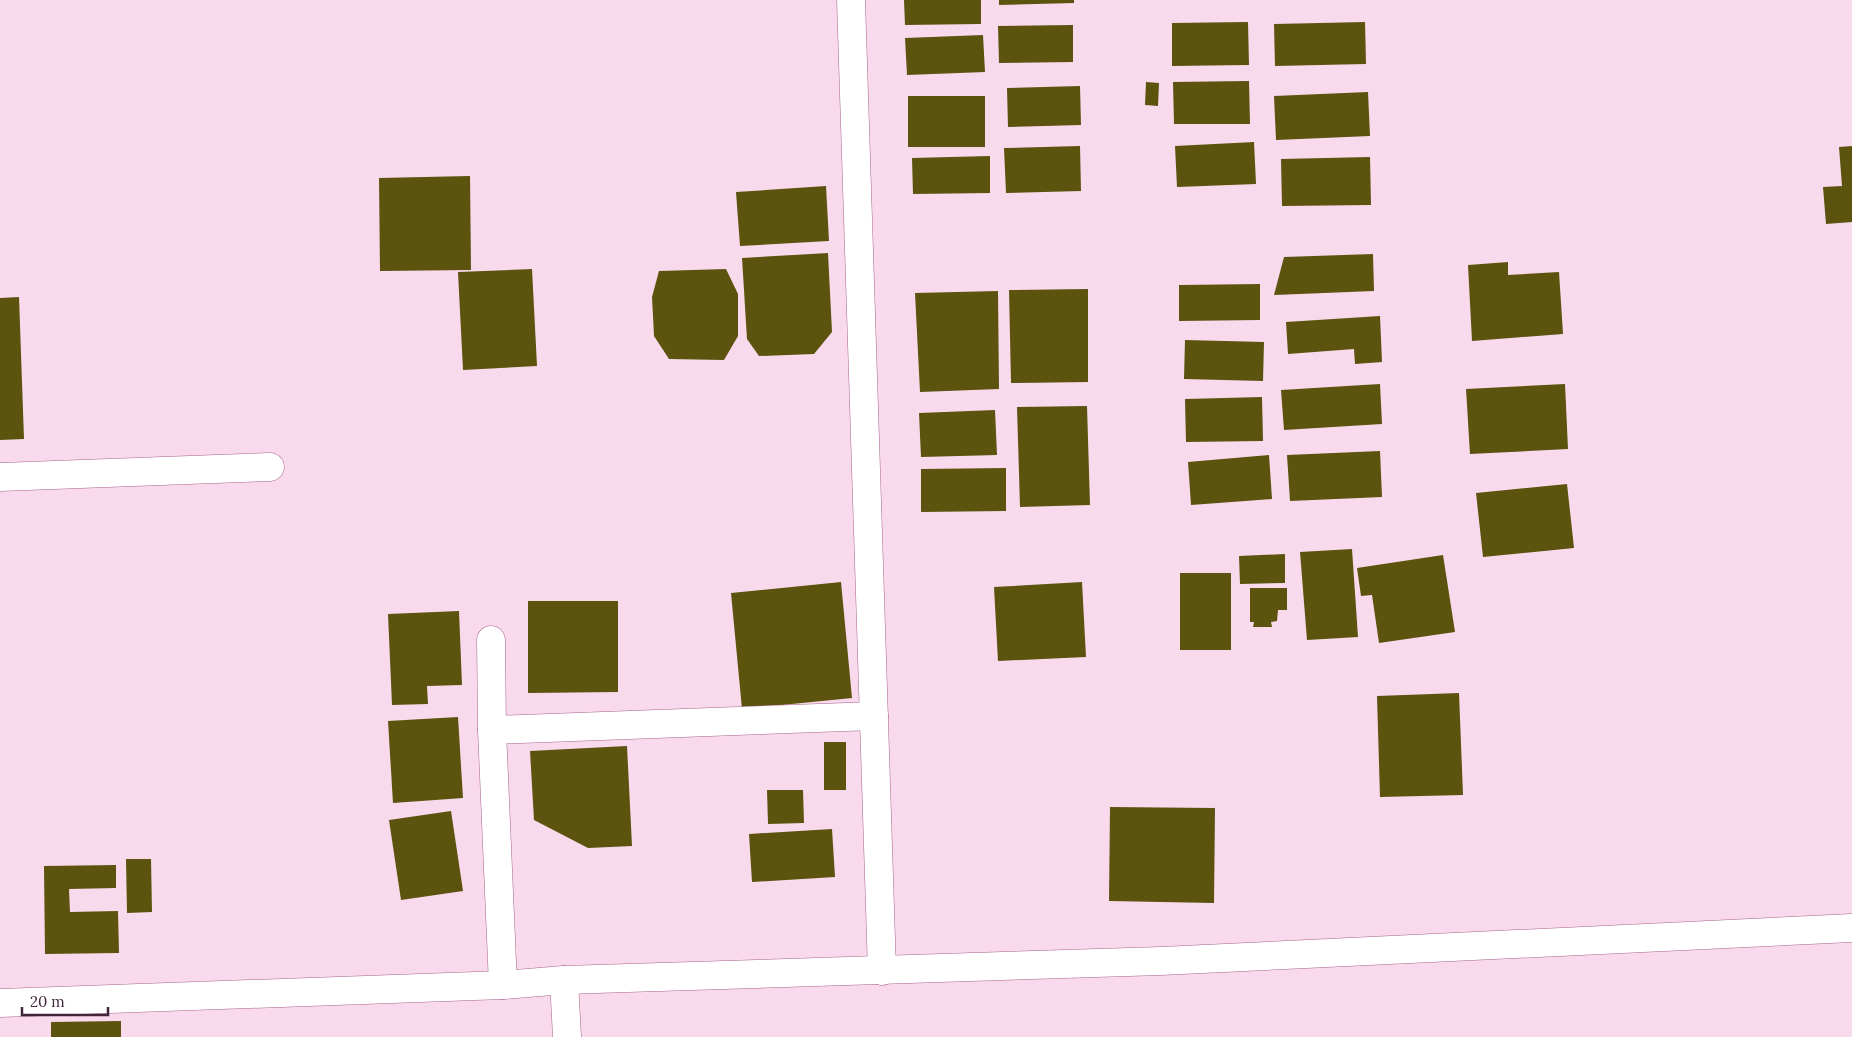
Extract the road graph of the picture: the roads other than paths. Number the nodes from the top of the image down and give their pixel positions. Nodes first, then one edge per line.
1 (851, 0) edge
2 (270, 467) dead end
3 (0, 477) edge
4 (491, 640) dead end
5 (874, 716) junction
6 (492, 730) junction
7 (1852, 928) edge
8 (882, 971) junction
9 (564, 980) junction
10 (504, 985) junction
11 (0, 1003) edge
12 (566, 1037) edge

1 - 5 street
2 - 3 street
4 - 6 street
5 - 6 street
5 - 8 street
6 - 10 street
7 - 8 street
8 - 9 street
9 - 10 street
9 - 12 street
10 - 11 street

